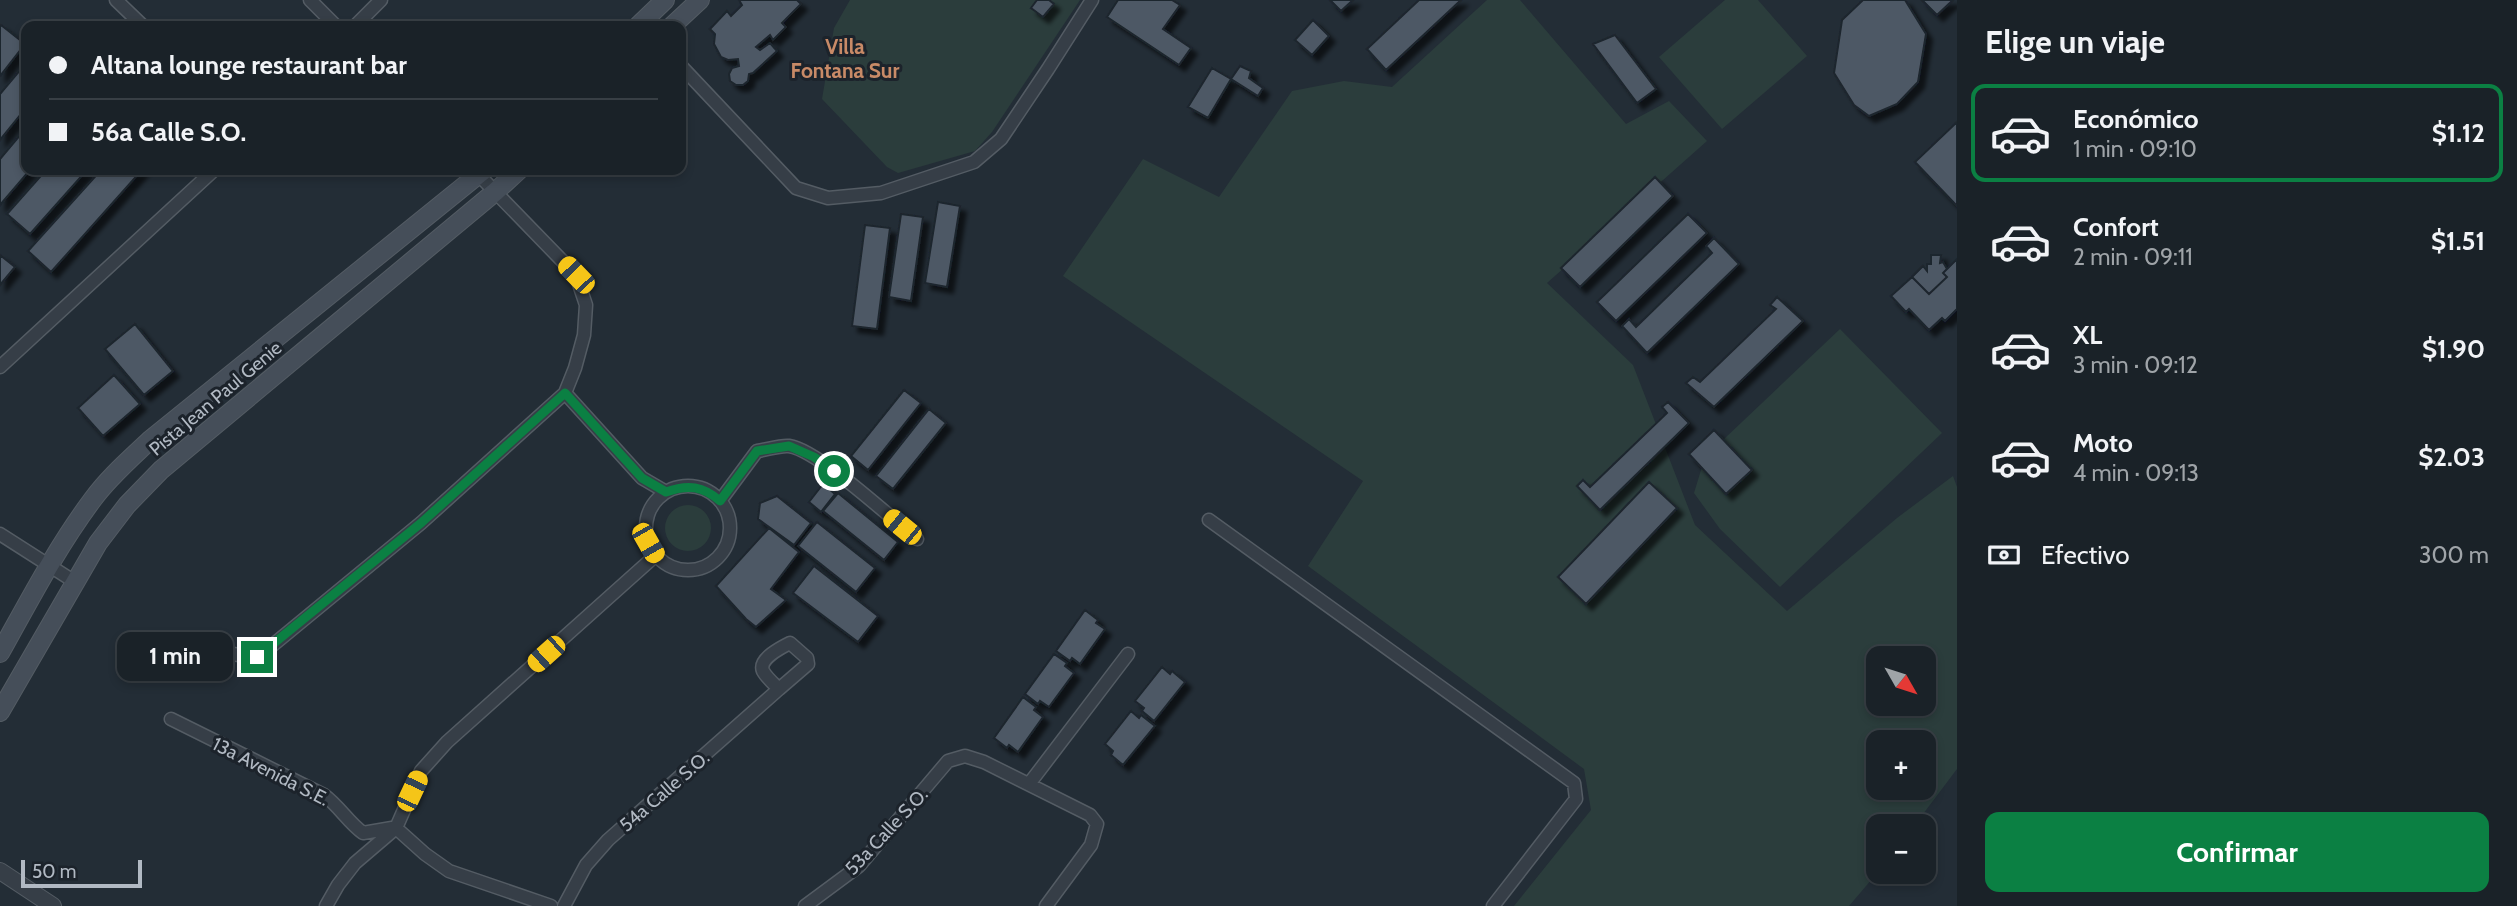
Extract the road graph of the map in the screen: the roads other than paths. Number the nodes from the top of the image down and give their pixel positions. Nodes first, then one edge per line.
1 (116, 0) edge
2 (310, 0) edge
3 (381, 0) edge
4 (665, 0) edge
5 (700, 0) edge
6 (1092, 0) edge
7 (138, 21) edge
8 (331, 21) edge
9 (360, 21) edge
10 (645, 21) edge
11 (677, 21) edge
12 (686, 71) edge
13 (209, 175) edge
14 (474, 175) edge
15 (482, 175) edge
16 (514, 175) edge
17 (495, 192) junction
18 (0, 367) edge
19 (565, 393) junction
20 (666, 492) junction
21 (720, 501) junction
22 (1209, 520) dead end
23 (0, 534) edge
24 (917, 539) dead end
25 (655, 556) junction
26 (50, 564) junction
27 (75, 582) junction
28 (0, 653) edge
29 (1128, 654) dead end
30 (210, 662) dead end
31 (779, 689) dead end
32 (0, 712) edge
33 (171, 719) dead end
34 (1029, 784) junction
35 (396, 828) junction
36 (0, 871) edge
37 (53, 906) edge
38 (326, 906) edge
39 (551, 906) edge
40 (565, 906) edge
41 (804, 906) edge
42 (1046, 906) edge
43 (1493, 906) edge

1 - 7 street
2 - 8 street
3 - 9 street
4 - 10 main road
5 - 11 main road
6 - 12 street
13 - 18 street
14 - 26 main road, Pista Jean Paul Genie
15 - 17 street
16 - 17 main road, Pista Jean Paul Genie
17 - 19 street
17 - 27 main road, Pista Jean Paul Genie
19 - 20 street
19 - 30 street
20 - 21 street
20 - 25 street
21 - 24 street
21 - 25 street
22 - 43 street
23 - 26 street
25 - 35 street
26 - 27 street
26 - 28 main road, Pista Jean Paul Genie
27 - 32 main road, Pista Jean Paul Genie
29 - 34 street
31 - 40 street, 54a Calle S.O.
33 - 35 street, 13a Avenida S.E.
34 - 41 street, 53a Calle S.O.
34 - 42 street
35 - 38 street
35 - 39 street
36 - 37 street

